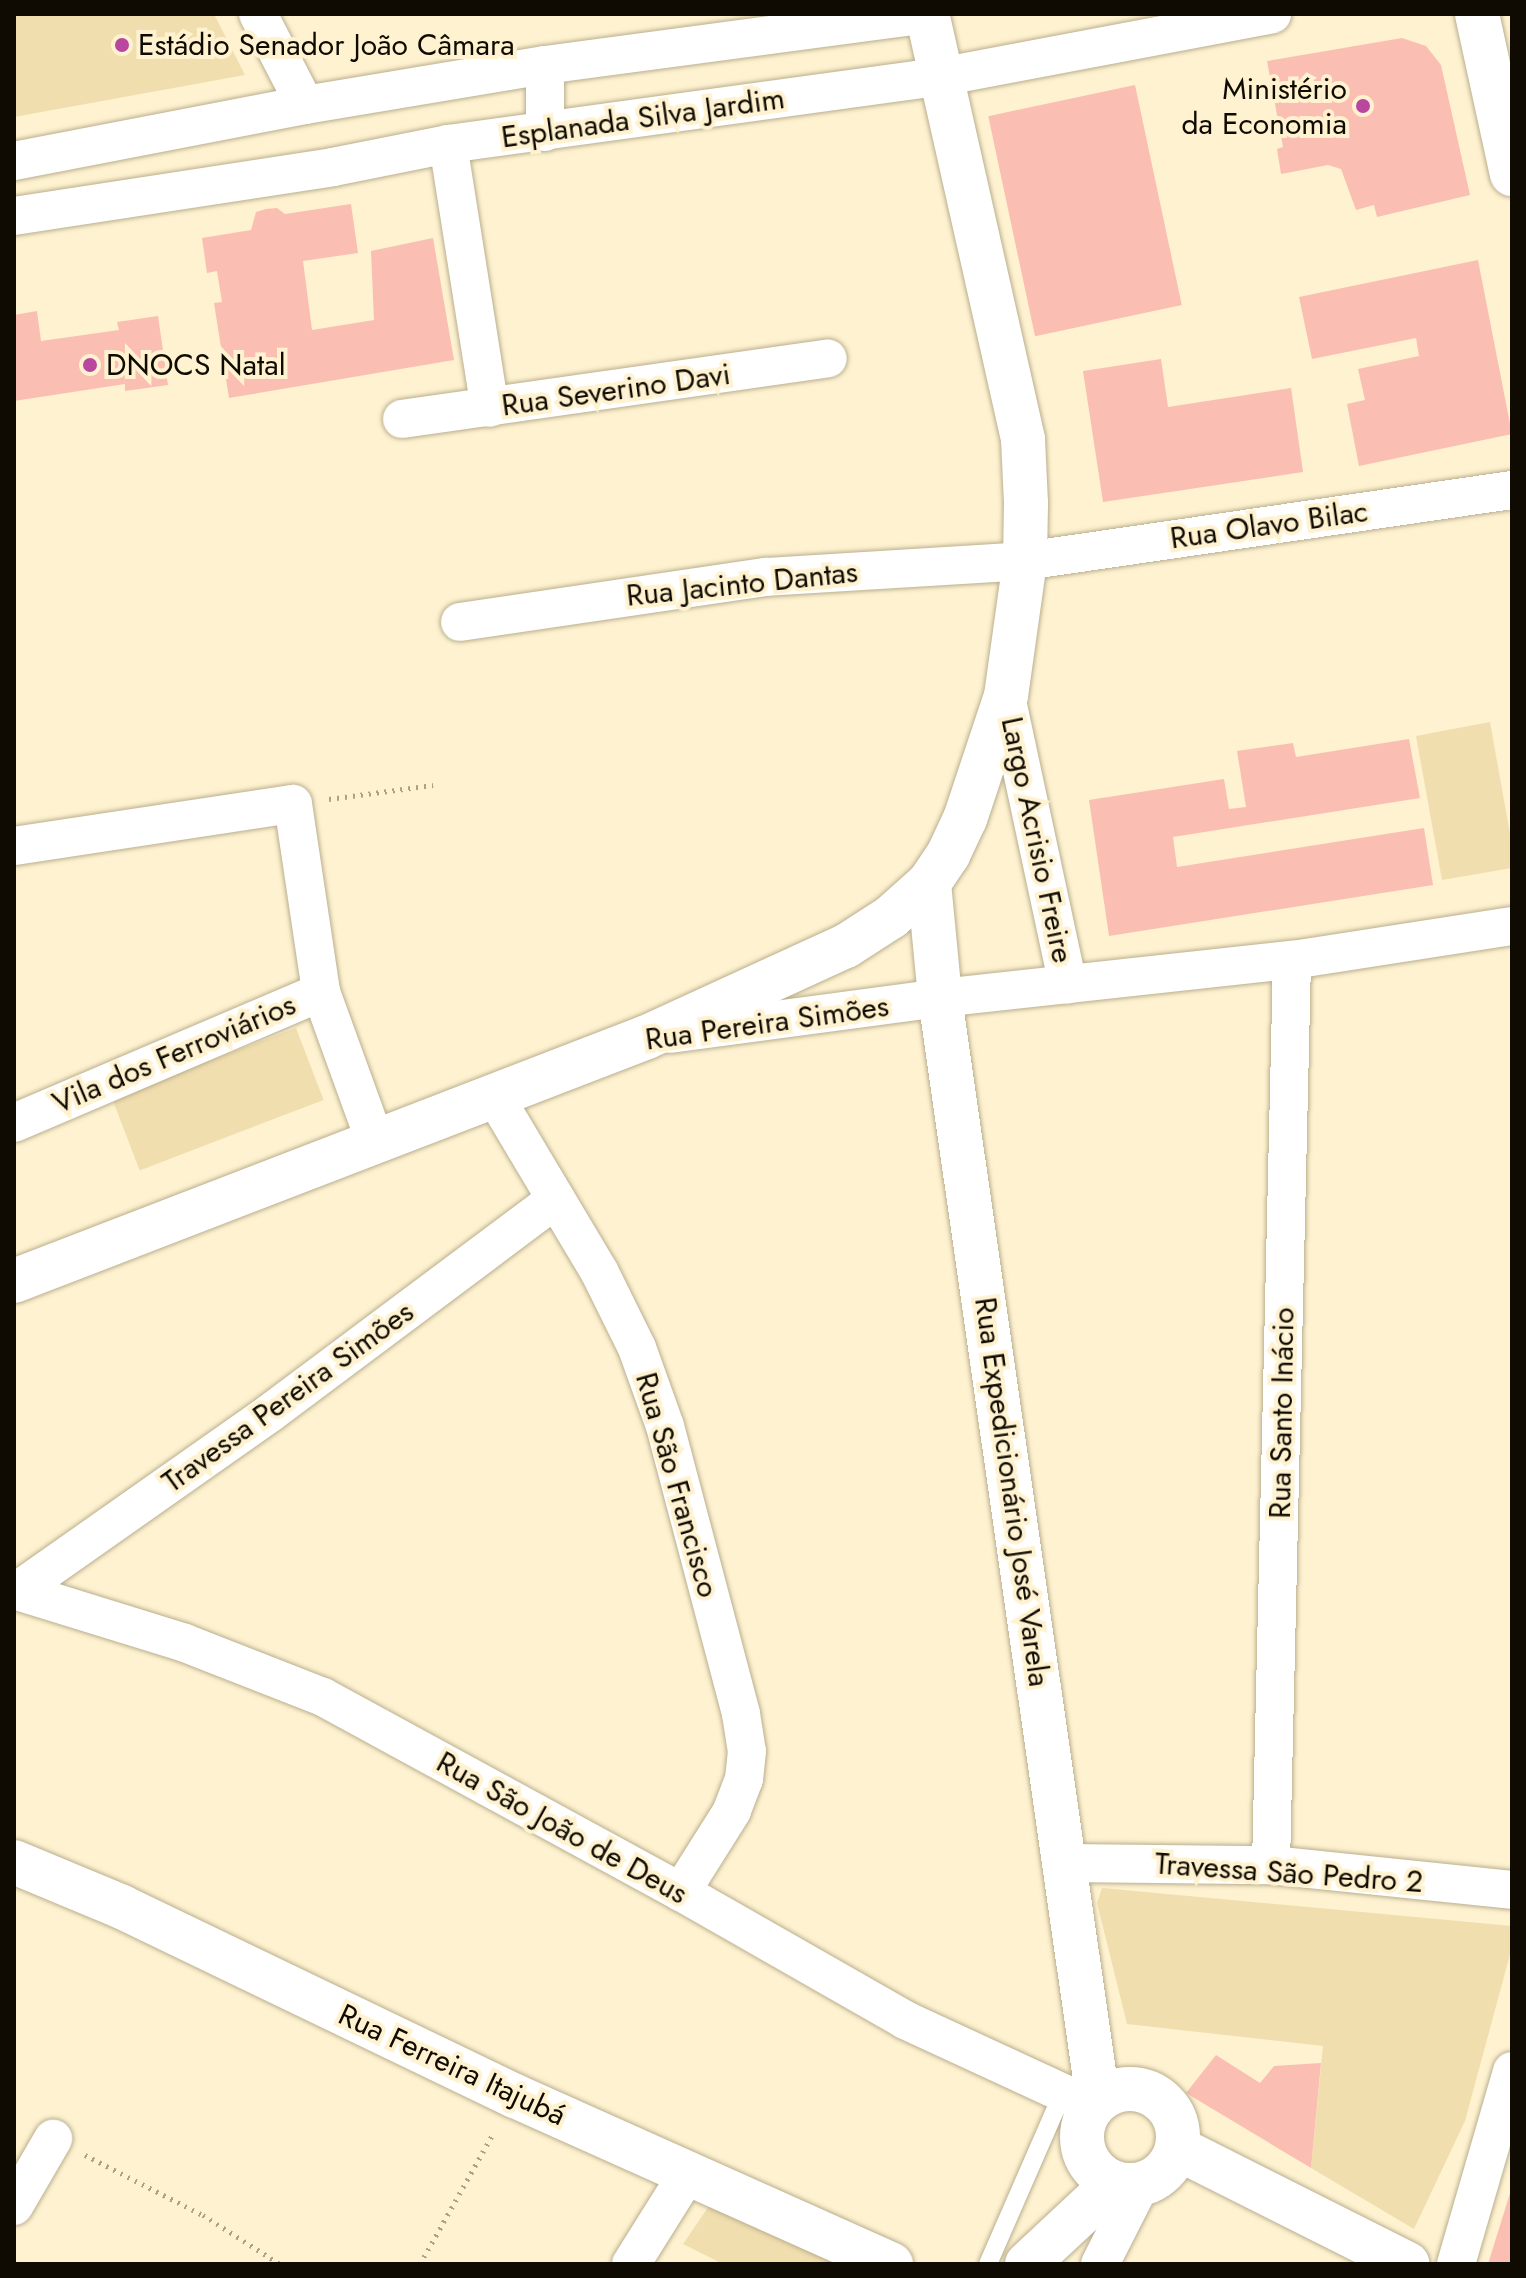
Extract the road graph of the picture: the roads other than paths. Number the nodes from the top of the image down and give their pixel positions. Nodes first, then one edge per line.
1 (258, 14) edge
2 (927, 14) edge
3 (1272, 14) edge
4 (1477, 14) edge
5 (545, 65) junction
6 (940, 77) junction
7 (305, 105) junction
8 (545, 132) junction
9 (448, 144) junction
10 (14, 161) edge
11 (1512, 174) edge
12 (14, 216) edge
13 (828, 358) dead end
14 (490, 408) junction
15 (402, 419) dead end
16 (1512, 490) edge
17 (1025, 561) junction
18 (460, 622) dead end
19 (1006, 696) junction
20 (14, 846) edge
21 (929, 883) junction
22 (1512, 926) edge
23 (1292, 960) junction
24 (1068, 984) junction
25 (321, 992) junction
26 (940, 998) junction
27 (647, 1037) junction
28 (494, 1095) junction
29 (14, 1123) edge
30 (375, 1141) junction
31 (556, 1199) junction
32 (14, 1281) edge
33 (15, 1590) edge
34 (14, 1862) edge
35 (1066, 1863) junction
36 (1271, 1865) junction
37 (1512, 1890) edge
38 (681, 1892) junction
39 (1512, 2071) edge
40 (1085, 2100) junction
41 (1503, 2129) edge
42 (53, 2139) road end
43 (1177, 2148) junction
44 (688, 2173) junction
45 (1127, 2184) junction
46 (14, 2206) edge
47 (631, 2264) edge
48 (891, 2264) edge
49 (988, 2264) edge
50 (1027, 2264) edge
51 (1100, 2264) edge
52 (1408, 2264) edge
53 (1456, 2264) edge

1 - 7 street
2 - 5 street
2 - 6 street
3 - 6 street, Esplanada Silva Jardim
4 - 11 street
5 - 7 street
5 - 8 street
6 - 8 street, Esplanada Silva Jardim
6 - 17 street
7 - 10 street
8 - 9 street, Esplanada Silva Jardim
9 - 12 street, Esplanada Silva Jardim
9 - 14 street
13 - 14 street, Rua Severino Davi
14 - 15 street, Rua Severino Davi
16 - 17 street, Rua Olavo Bilac
17 - 18 street, Rua Jacinto Dantas
17 - 19 street
19 - 21 street
19 - 24 street, Largo Acrisio Freire
20 - 25 street
21 - 26 street, Rua Expedicionário José Varela
21 - 27 street
22 - 23 street, Rua Pereira Simões
23 - 24 street, Rua Pereira Simões
23 - 36 street, Rua Santo Inácio
24 - 26 street, Rua Pereira Simões
25 - 29 street, Vila dos Ferroviários
25 - 30 street, Vila dos Ferroviários
26 - 27 street, Rua Pereira Simões
26 - 35 street, Rua Expedicionário José Varela
27 - 28 street, Rua Pereira Simões
28 - 30 street, Rua Pereira Simões
28 - 31 street, Rua São Francisco
30 - 32 street, Rua Pereira Simões
31 - 33 street, Travessa Pereira Simões
31 - 38 street, Rua São Francisco
33 - 38 street, Rua São João de Deus
34 - 44 street, Rua Ferreira Itajubá
35 - 36 street, Travessa São Pedro 2
35 - 40 street, Rua Expedicionário José Varela
36 - 37 street, Travessa São Pedro 2
38 - 40 street, Rua São João de Deus
39 - 41 street
40 - 43 street
40 - 45 street
40 - 49 lane
41 - 53 street
42 - 46 street
43 - 45 street
43 - 52 street
44 - 47 street
44 - 48 street, Rua Ferreira Itajubá
45 - 50 street
45 - 51 street

